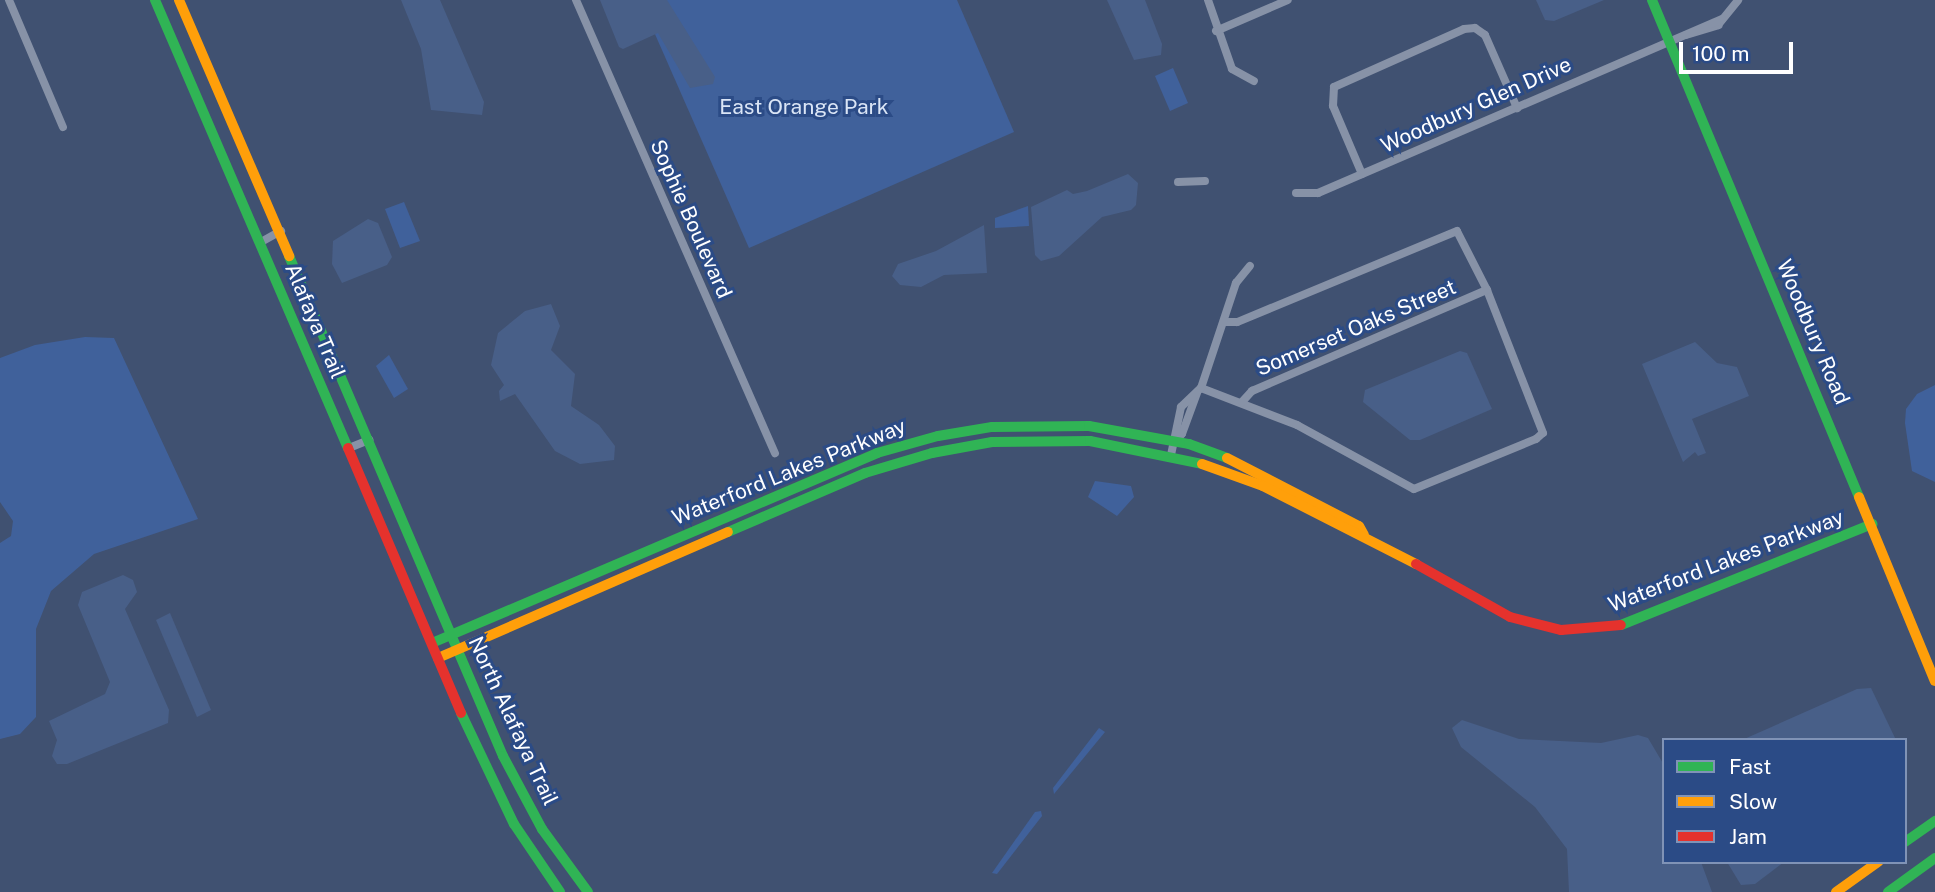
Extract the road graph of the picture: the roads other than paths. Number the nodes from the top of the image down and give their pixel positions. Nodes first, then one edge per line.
1 (9, 0) edge
2 (155, 0) edge
3 (179, 0) edge
4 (576, 0) edge
5 (1208, 0) edge
6 (1288, 0) edge
7 (1652, 0) edge
8 (1738, 0) edge
9 (1216, 31) junction
10 (1670, 41) junction
11 (1254, 81) dead end
12 (1517, 108) junction
13 (63, 127) dead end
14 (1362, 174) junction
15 (1205, 181) dead end
16 (1178, 182) dead end
17 (1296, 193) dead end
18 (281, 231) junction
19 (261, 242) junction
20 (1250, 266) dead end
21 (1487, 290) junction
22 (1223, 322) junction
23 (1199, 390) junction
24 (1241, 402) junction
25 (977, 429) junction
26 (369, 440) junction
27 (1175, 440) junction
28 (979, 444) junction
29 (349, 448) junction
30 (775, 453) dead end
31 (1171, 455) junction
32 (1872, 524) junction
33 (1364, 535) junction
34 (664, 544) junction
35 (586, 593) junction
36 (452, 635) junction
37 (432, 643) junction
38 (458, 649) junction
39 (438, 658) junction
40 (1935, 681) edge
41 (1935, 821) edge
42 (1907, 841) edge
43 (1935, 858) edge
44 (1875, 864) edge
45 (560, 892) edge
46 (588, 892) edge
47 (1836, 892) edge
48 (1888, 892) edge

1 - 13 street
2 - 19 main road, Alafaya Trail
3 - 18 main road, Alafaya Trail
4 - 30 street, Sophie Boulevard
5 - 9 street
6 - 9 street
7 - 10 main road, Woodbury Road
8 - 10 street, Woodbury Glen Drive
9 - 11 street
10 - 12 street, Woodbury Glen Drive
10 - 32 main road, Woodbury Road
12 - 14 street, Woodbury Glen Drive
12 - 14 street
14 - 17 street, Woodbury Glen Drive
15 - 16 street
18 - 19 street
18 - 26 main road, Alafaya Trail
19 - 29 main road, Alafaya Trail
20 - 22 street
21 - 22 street
21 - 24 street, Somerset Oaks Street
21 - 24 street
22 - 23 street
23 - 24 street
23 - 27 street
25 - 27 main road, Waterford Lakes Parkway
25 - 28 street
25 - 34 main road, Waterford Lakes Parkway
26 - 29 street
26 - 36 main road, Alafaya Trail
27 - 31 street
27 - 33 main road, Waterford Lakes Parkway
28 - 31 main road, Waterford Lakes Parkway
28 - 35 main road, Waterford Lakes Parkway
29 - 37 main road, Alafaya Trail
31 - 33 main road, Waterford Lakes Parkway
32 - 33 main road, Waterford Lakes Parkway
32 - 40 main road, Woodbury Road
34 - 35 main road
34 - 36 main road, Waterford Lakes Parkway
35 - 38 main road, Waterford Lakes Parkway
36 - 37 main road, Waterford Lakes Parkway
36 - 38 main road, North Alafaya Trail
37 - 39 main road, Alafaya Trail
38 - 39 main road, Waterford Lakes Parkway
38 - 46 main road, North Alafaya Trail
39 - 45 main road, North Alafaya Trail
41 - 42 main road
43 - 48 main road
44 - 47 main road

